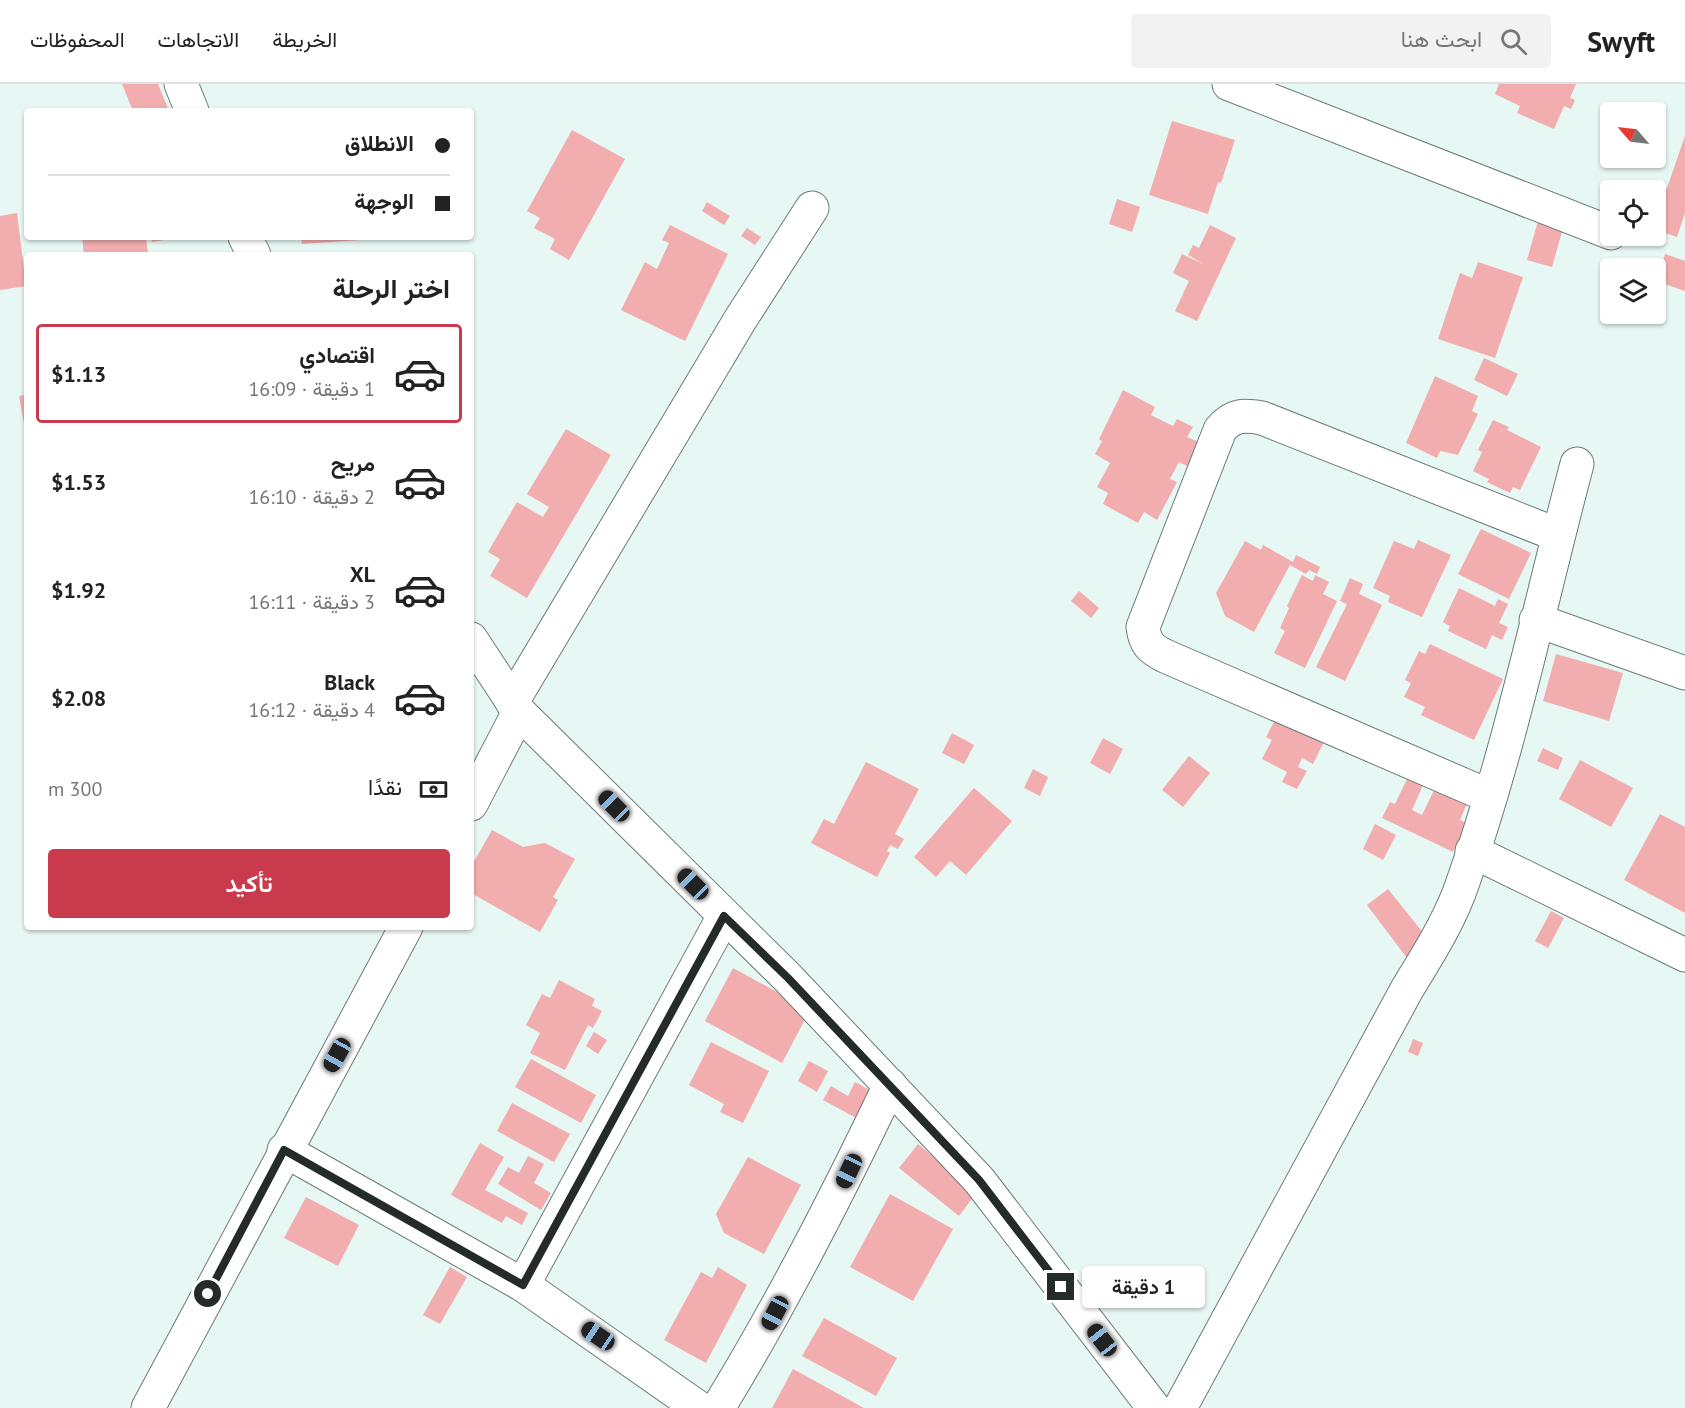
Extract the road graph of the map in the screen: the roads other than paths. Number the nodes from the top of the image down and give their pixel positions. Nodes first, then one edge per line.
1 (181, 84) edge
2 (1229, 84) edge
3 (191, 108) edge
4 (812, 208) dead end
5 (1600, 228) edge
6 (1577, 464) dead end
7 (1558, 535) junction
8 (1536, 620) junction
9 (474, 644) edge
10 (1685, 673) edge
11 (515, 707) junction
12 (1489, 796) junction
13 (474, 797) edge
14 (1472, 851) junction
15 (724, 916) junction
16 (404, 930) edge
17 (1685, 955) edge
18 (890, 1085) junction
19 (284, 1150) junction
20 (523, 1285) junction
21 (159, 1404) edge
22 (699, 1408) edge
23 (718, 1408) edge
24 (1155, 1408) edge
25 (1180, 1408) edge

1 - 3 street
2 - 5 street
4 - 11 street
6 - 7 street
7 - 8 street
7 - 12 street
8 - 10 street
8 - 12 street
9 - 11 street
11 - 13 street
11 - 15 street
12 - 14 street
14 - 17 street
14 - 25 street
15 - 18 street
15 - 20 street
16 - 19 street
18 - 23 street
18 - 24 street
19 - 20 street
19 - 21 street
20 - 22 street

